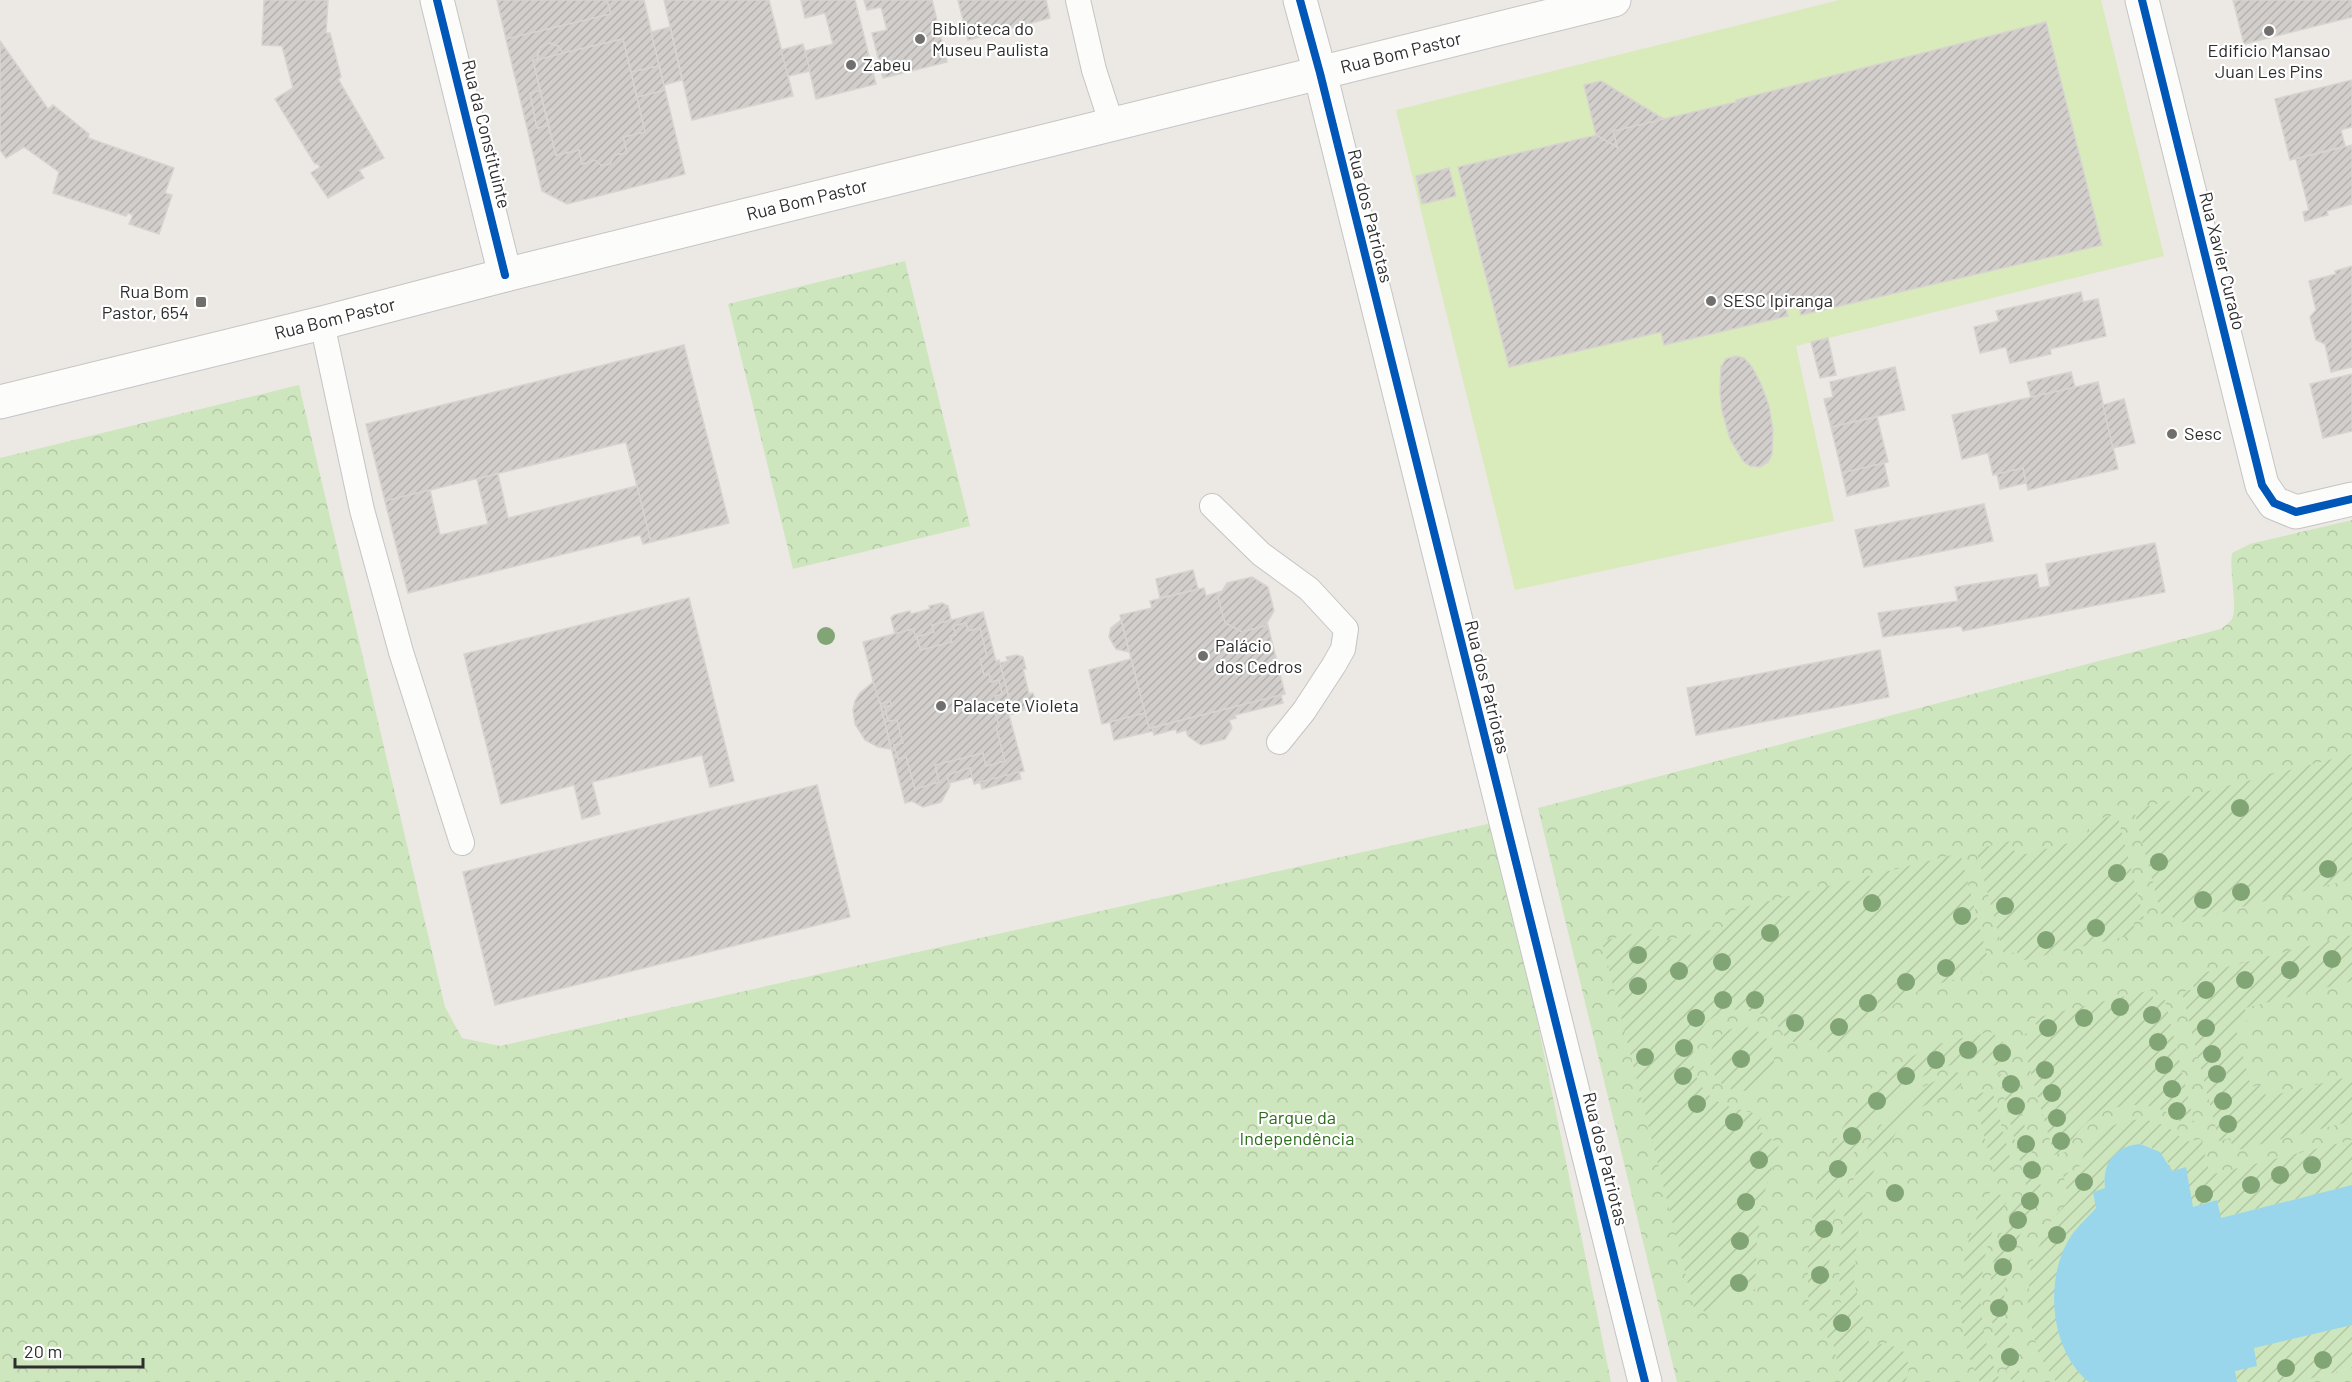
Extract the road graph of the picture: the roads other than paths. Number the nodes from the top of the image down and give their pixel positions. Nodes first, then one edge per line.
1 (437, 0) edge
2 (1078, 0) edge
3 (1300, 0) edge
4 (1614, 0) edge
5 (2142, 0) edge
6 (1320, 73) junction
7 (1112, 125) junction
8 (505, 275) junction
9 (321, 323) junction
10 (0, 402) edge
11 (2352, 499) edge
12 (1212, 506) dead end
13 (1279, 742) dead end
14 (462, 843) dead end
15 (1645, 1382) edge

1 - 8 main road, Rua da Constituinte
2 - 7 lane
3 - 6 main road, Rua dos Patriotas
4 - 6 main road, Rua Bom Pastor
5 - 11 main road, Rua Xavier Curado
6 - 7 main road, Rua Bom Pastor
6 - 15 main road, Rua dos Patriotas
7 - 8 main road, Rua Bom Pastor
8 - 9 main road, Rua Bom Pastor
9 - 10 main road, Rua Bom Pastor
9 - 14 lane
12 - 13 lane

